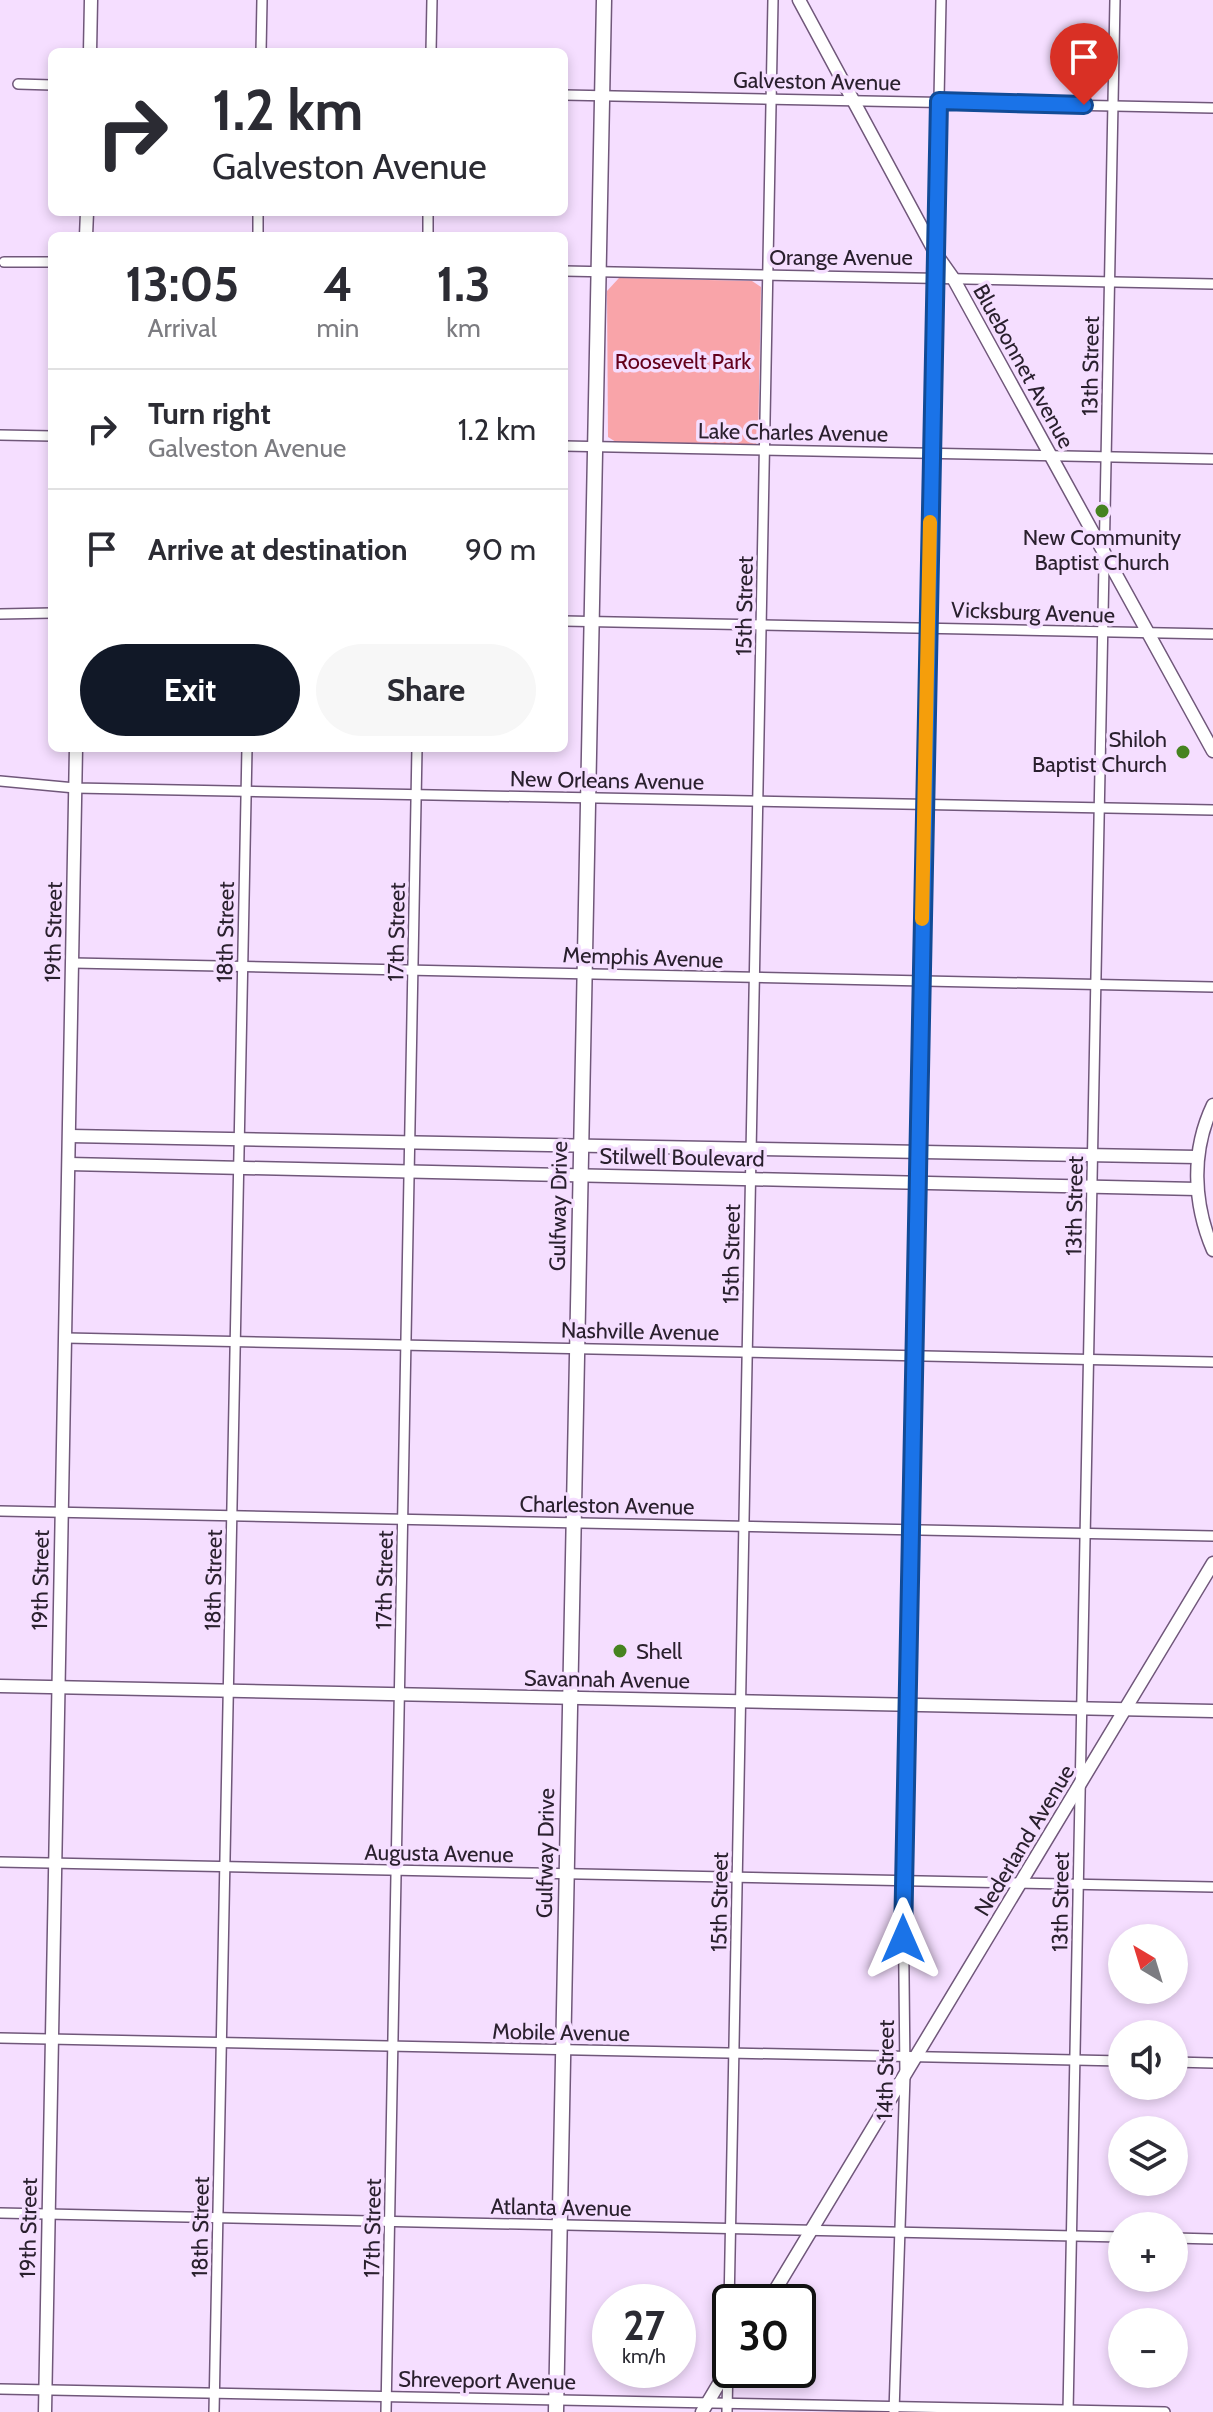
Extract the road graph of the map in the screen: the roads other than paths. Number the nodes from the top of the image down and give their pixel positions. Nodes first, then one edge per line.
1 (91, 0) edge
2 (262, 0) edge
3 (432, 0) edge
4 (604, 0) edge
5 (773, 0) edge
6 (799, 0) edge
7 (941, 0) edge
8 (1115, 0) edge
9 (90, 48) edge
10 (261, 48) edge
11 (431, 48) edge
12 (18, 84) dead end
13 (48, 85) edge
14 (568, 95) edge
15 (602, 96) junction
16 (771, 99) junction
17 (855, 101) junction
18 (939, 101) junction
19 (1113, 106) junction
20 (1213, 108) edge
21 (936, 254) junction
22 (4, 262) dead end
23 (48, 262) edge
24 (568, 271) edge
25 (598, 271) junction
26 (768, 275) junction
27 (935, 276) junction
28 (953, 278) junction
29 (1110, 281) junction
30 (1213, 284) edge
31 (0, 435) edge
32 (48, 436) edge
33 (568, 446) edge
34 (595, 446) junction
35 (765, 450) junction
36 (931, 452) junction
37 (1050, 455) junction
38 (1107, 457) junction
39 (1213, 459) edge
40 (1105, 554) junction
41 (48, 613) edge
42 (0, 614) edge
43 (568, 621) edge
44 (591, 622) junction
45 (762, 625) junction
46 (928, 627) junction
47 (1103, 632) junction
48 (1148, 633) junction
49 (1213, 634) edge
50 (1213, 751) edge
51 (76, 752) edge
52 (247, 752) edge
53 (417, 752) edge
54 (0, 781) edge
55 (75, 788) junction
56 (246, 791) junction
57 (416, 794) junction
58 (588, 797) junction
59 (758, 801) junction
60 (924, 803) junction
61 (1099, 809) junction
62 (1213, 810) edge
63 (73, 963) junction
64 (243, 967) junction
65 (413, 970) junction
66 (584, 973) junction
67 (754, 978) junction
68 (921, 980) junction
69 (1096, 984) junction
70 (1213, 987) edge
71 (1213, 1105) edge
72 (70, 1136) junction
73 (240, 1140) junction
74 (410, 1143) junction
75 (581, 1146) junction
76 (751, 1150) junction
77 (918, 1151) junction
78 (1092, 1155) junction
79 (1197, 1157) junction
80 (69, 1164) junction
81 (239, 1168) junction
82 (410, 1172) junction
83 (581, 1175) junction
84 (751, 1179) junction
85 (917, 1180) junction
86 (1092, 1185) junction
87 (1197, 1189) junction
88 (1213, 1250) edge
89 (66, 1338) junction
90 (236, 1340) junction
91 (407, 1344) junction
92 (577, 1348) junction
93 (748, 1351) junction
94 (914, 1353) junction
95 (1089, 1360) junction
96 (1213, 1362) edge
97 (0, 1511) edge
98 (62, 1513) junction
99 (232, 1516) junction
100 (403, 1519) junction
101 (574, 1523) junction
102 (744, 1526) junction
103 (911, 1528) junction
104 (1086, 1534) junction
105 (1213, 1536) edge
106 (1213, 1563) edge
107 (0, 1686) edge
108 (58, 1688) junction
109 (229, 1692) junction
110 (400, 1695) junction
111 (570, 1699) junction
112 (741, 1702) junction
113 (907, 1704) junction
114 (1082, 1709) junction
115 (1127, 1710) junction
116 (1213, 1711) edge
117 (1080, 1785) junction
118 (0, 1862) edge
119 (55, 1864) junction
120 (225, 1867) junction
121 (396, 1870) junction
122 (567, 1874) junction
123 (737, 1878) junction
124 (903, 1880) junction
125 (1020, 1885) junction
126 (1079, 1885) junction
127 (1213, 1887) edge
128 (0, 2038) edge
129 (52, 2039) junction
130 (223, 2042) junction
131 (393, 2046) junction
132 (563, 2049) junction
133 (734, 2054) junction
134 (910, 2056) junction
135 (1076, 2060) junction
136 (1108, 2061) edge
137 (1188, 2062) edge
138 (1213, 2063) edge
139 (905, 2075) junction
140 (0, 2213) edge
141 (48, 2214) junction
142 (219, 2218) junction
143 (390, 2222) junction
144 (559, 2225) junction
145 (730, 2228) junction
146 (811, 2230) junction
147 (898, 2231) junction
148 (1071, 2236) junction
149 (1108, 2237) edge
150 (1188, 2238) edge
151 (1213, 2239) edge
152 (729, 2284) edge
153 (779, 2284) edge
154 (716, 2388) edge
155 (0, 2389) edge
156 (45, 2390) junction
157 (214, 2393) junction
158 (386, 2396) junction
159 (556, 2406) edge
160 (704, 2407) edge
161 (728, 2408) edge
162 (894, 2409) edge
163 (1068, 2411) edge
164 (45, 2412) edge
165 (214, 2412) edge
166 (386, 2412) edge
167 (1165, 2412) edge

1 - 9 street
2 - 10 street
3 - 11 street
4 - 15 main road, Gulfway Drive
5 - 16 street, 15th Street
6 - 17 street, Bluebonnet Avenue
7 - 18 street, 14th Street
8 - 19 street, 13th Street
12 - 13 street
14 - 15 street, Galveston Avenue
15 - 16 street, Galveston Avenue
15 - 25 main road, Gulfway Drive
16 - 17 street, Galveston Avenue
16 - 26 street, 15th Street
17 - 18 street, Galveston Avenue
17 - 21 street, Bluebonnet Avenue
18 - 19 street, Galveston Avenue
18 - 21 street, 14th Street
19 - 20 street, Galveston Avenue
19 - 29 street, 13th Street
21 - 27 street, 14th Street
21 - 28 street, Bluebonnet Avenue
22 - 23 street
24 - 25 street, Orange Avenue
25 - 26 street, Orange Avenue
25 - 34 main road, Gulfway Drive
26 - 27 street, Orange Avenue
26 - 35 street, 15th Street
27 - 28 street, Orange Avenue
27 - 36 street, 14th Street
28 - 29 street, Orange Avenue
28 - 37 street, Bluebonnet Avenue
29 - 30 street, Orange Avenue
29 - 38 street, 13th Street
31 - 32 street
33 - 34 street, Lake Charles Avenue
34 - 35 street, Lake Charles Avenue
34 - 44 main road, Gulfway Drive
35 - 36 street, Lake Charles Avenue
35 - 45 street, 15th Street
36 - 37 street, Lake Charles Avenue
36 - 46 street, 14th Street
37 - 38 street, Lake Charles Avenue
37 - 40 street, Bluebonnet Avenue
38 - 39 street, Lake Charles Avenue
38 - 40 street, 13th Street
40 - 47 street, 13th Street
40 - 48 street, Bluebonnet Avenue
41 - 42 street
43 - 44 street, Vicksburg Avenue
44 - 45 street, Vicksburg Avenue
44 - 58 main road, Gulfway Drive
45 - 46 street, Vicksburg Avenue
45 - 59 street, 15th Street
46 - 47 street, Vicksburg Avenue
46 - 60 street, 14th Street
47 - 48 street, Vicksburg Avenue
47 - 61 street, 13th Street
48 - 49 street, Vicksburg Avenue
48 - 50 street, Bluebonnet Avenue
51 - 55 street, 19th Street
52 - 56 street, 18th Street
53 - 57 street, 17th Street
54 - 55 street, New Orleans Avenue
55 - 56 street, New Orleans Avenue
55 - 63 street, 19th Street
56 - 57 street, New Orleans Avenue
56 - 64 street, 18th Street
57 - 58 street, New Orleans Avenue
57 - 65 street, 17th Street
58 - 59 street, New Orleans Avenue
58 - 66 main road, Gulfway Drive
59 - 60 street, New Orleans Avenue
59 - 67 street, 15th Street
60 - 61 street, New Orleans Avenue
60 - 68 street, 14th Street
61 - 62 street, New Orleans Avenue
61 - 69 street, 13th Street
63 - 64 street, Memphis Avenue
63 - 72 street, 19th Street
64 - 65 street, Memphis Avenue
64 - 73 street, 18th Street
65 - 66 street, Memphis Avenue
65 - 74 street, 17th Street
66 - 67 street, Memphis Avenue
66 - 75 main road, Gulfway Drive
67 - 68 street, Memphis Avenue
67 - 76 street, 15th Street
68 - 69 street, Memphis Avenue
68 - 77 street, 14th Street
69 - 70 street, Memphis Avenue
69 - 78 street, 13th Street
71 - 79 street
72 - 73 street, Stilwell Boulevard
72 - 80 street, 19th Street
73 - 74 street, Stilwell Boulevard
73 - 81 street, 18th Street
74 - 75 street, Stilwell Boulevard
74 - 82 street, 17th Street
75 - 76 street, Stilwell Boulevard
75 - 83 main road, Gulfway Drive
76 - 77 street, Stilwell Boulevard
76 - 84 street, 15th Street
77 - 78 street, Stilwell Boulevard
77 - 85 street, 14th Street
78 - 79 street, Stilwell Boulevard
78 - 86 street, 13th Street
79 - 87 street
80 - 81 street, Stilwell Boulevard
80 - 89 street, 19th Street
81 - 82 street, Stilwell Boulevard
81 - 90 street, 18th Street
82 - 83 street, Stilwell Boulevard
82 - 91 street, 17th Street
83 - 84 street, Stilwell Boulevard
83 - 92 main road, Gulfway Drive
84 - 85 street, Stilwell Boulevard
84 - 93 street, 15th Street
85 - 86 street, Stilwell Boulevard
85 - 94 street, 14th Street
86 - 87 street, Stilwell Boulevard
86 - 95 street, 13th Street
87 - 88 street
89 - 90 street, Nashville Avenue
89 - 98 street, 19th Street
90 - 91 street, Nashville Avenue
90 - 99 street, 18th Street
91 - 92 street, Nashville Avenue
91 - 100 street, 17th Street
92 - 93 street, Nashville Avenue
92 - 101 main road, Gulfway Drive
93 - 94 street, Nashville Avenue
93 - 102 street, 15th Street
94 - 95 street, Nashville Avenue
94 - 103 street, 14th Street
95 - 96 street, Nashville Avenue
95 - 104 street, 13th Street
97 - 98 street, Charleston Avenue
98 - 99 street, Charleston Avenue
98 - 108 street, 19th Street
99 - 100 street, Charleston Avenue
99 - 109 street, 18th Street
100 - 101 street, Charleston Avenue
100 - 110 street, 17th Street
101 - 102 street, Charleston Avenue
101 - 111 main road, Gulfway Drive
102 - 103 street, Charleston Avenue
102 - 112 street, 15th Street
103 - 104 street, Charleston Avenue
103 - 113 street, 14th Street
104 - 105 street, Charleston Avenue
104 - 114 street, 13th Street
106 - 115 street, Nederland Avenue
107 - 108 street, Savannah Avenue
108 - 109 street, Savannah Avenue
108 - 119 street, 19th Street
109 - 110 street, Savannah Avenue
109 - 120 street, 18th Street
110 - 111 street, Savannah Avenue
110 - 121 street, 17th Street
111 - 112 street, Savannah Avenue
111 - 122 main road, Gulfway Drive
112 - 113 street, Savannah Avenue
112 - 123 street, 15th Street
113 - 114 street, Savannah Avenue
113 - 124 street, 14th Street
114 - 115 street, Savannah Avenue
114 - 117 street, 13th Street
115 - 116 street, Savannah Avenue
115 - 117 street, Nederland Avenue
117 - 125 street, Nederland Avenue
117 - 126 street, 13th Street
118 - 119 street, Augusta Avenue
119 - 120 street, Augusta Avenue
119 - 129 street, 19th Street
120 - 121 street, Augusta Avenue
120 - 130 street, 18th Street
121 - 122 street, Augusta Avenue
121 - 131 street, 17th Street
122 - 123 street, Augusta Avenue
122 - 132 main road, Gulfway Drive
123 - 124 street, Augusta Avenue
123 - 133 street, 15th Street
124 - 125 street, Augusta Avenue
124 - 134 street, 14th Street
125 - 126 street, Augusta Avenue
125 - 134 street, Nederland Avenue
126 - 127 street, Augusta Avenue
126 - 135 street, 13th Street
128 - 129 street, Mobile Avenue
129 - 130 street, Mobile Avenue
129 - 141 street, 19th Street
130 - 131 street, Mobile Avenue
130 - 142 street, 18th Street
131 - 132 street, Mobile Avenue
131 - 143 street, 17th Street
132 - 133 street, Mobile Avenue
132 - 144 main road, Gulfway Drive
133 - 134 street, Mobile Avenue
133 - 145 street, 15th Street
134 - 135 street, Mobile Avenue
134 - 139 street, Nederland Avenue
135 - 136 street, Mobile Avenue
135 - 148 street, 13th Street
137 - 138 street
139 - 146 street, Nederland Avenue
139 - 147 street, 14th Street
140 - 141 street, Atlanta Avenue
141 - 142 street, Atlanta Avenue
141 - 156 street, 19th Street
142 - 143 street, Atlanta Avenue
142 - 157 street, 18th Street
143 - 144 street, Atlanta Avenue
143 - 158 street, 17th Street
144 - 145 street, Atlanta Avenue
144 - 159 main road, Gulfway Drive
145 - 146 street, Atlanta Avenue
145 - 152 street, 15th Street
146 - 147 street, Atlanta Avenue
146 - 153 street, Nederland Avenue
147 - 148 street, Atlanta Avenue
147 - 162 street, 14th Street
148 - 149 street, Atlanta Avenue
148 - 163 street, 13th Street
150 - 151 street
154 - 160 street
155 - 156 street, Shreveport Avenue
156 - 157 street, Shreveport Avenue
156 - 164 street, 19th Street
157 - 158 street, Shreveport Avenue
157 - 165 street, 18th Street
158 - 159 street, Shreveport Avenue
158 - 166 street, 17th Street
159 - 160 street, Shreveport Avenue
160 - 161 street, Shreveport Avenue
161 - 162 street, Shreveport Avenue
162 - 163 street, Shreveport Avenue
163 - 167 street, Shreveport Avenue

